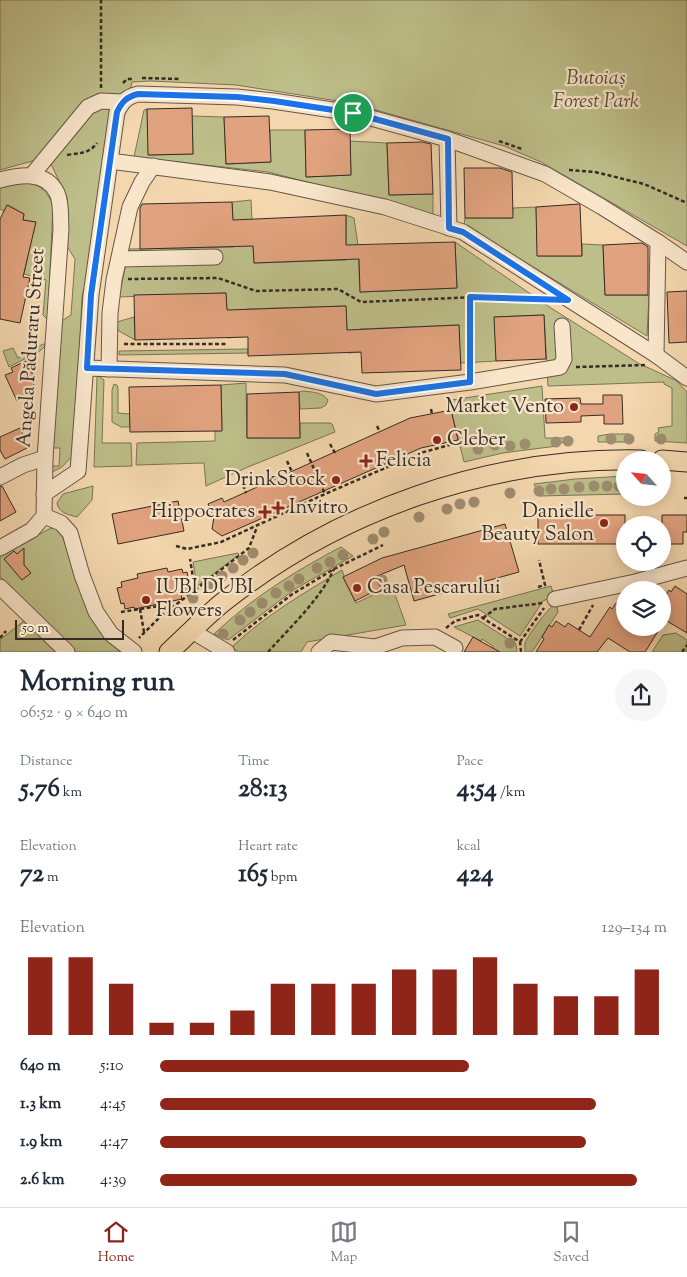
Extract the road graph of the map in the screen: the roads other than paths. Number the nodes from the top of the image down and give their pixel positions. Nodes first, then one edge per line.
1 (122, 102) junction
2 (448, 139) junction
3 (110, 161) junction
4 (153, 166) junction
5 (32, 175) junction
6 (0, 180) edge
7 (449, 228) junction
8 (658, 242) junction
9 (215, 257) dead end
10 (119, 259) junction
11 (687, 262) edge
12 (562, 326) dead end
13 (656, 355) junction
14 (87, 368) junction
15 (109, 369) junction
16 (687, 378) edge
17 (44, 458) junction
18 (616, 460) edge
19 (671, 461) edge
20 (687, 462) edge
21 (0, 477) edge
22 (44, 494) junction
23 (44, 516) junction
24 (0, 548) edge
25 (687, 568) edge
26 (0, 588) edge
27 (555, 599) dead end
28 (192, 631) junction
29 (455, 648) dead end
30 (131, 650) edge
31 (224, 650) edge
32 (67, 652) edge
33 (169, 652) edge
34 (319, 652) edge

1 - 2 street
1 - 3 street
1 - 5 street
2 - 7 street
2 - 8 street
3 - 4 street
3 - 14 street
4 - 7 street
4 - 10 street
5 - 6 street
5 - 17 street, Angela Păduraru Street
7 - 13 street
8 - 11 street
8 - 13 street
9 - 10 street
10 - 15 street
12 - 15 street
13 - 16 street
14 - 15 street
14 - 22 street
17 - 21 street
17 - 22 street, Angela Păduraru Street
18 - 28 main road
19 - 20 main road
22 - 23 street, Angela Păduraru Street
23 - 24 street
23 - 30 street
25 - 27 street
26 - 32 street
28 - 31 street
28 - 33 main road
29 - 34 street

